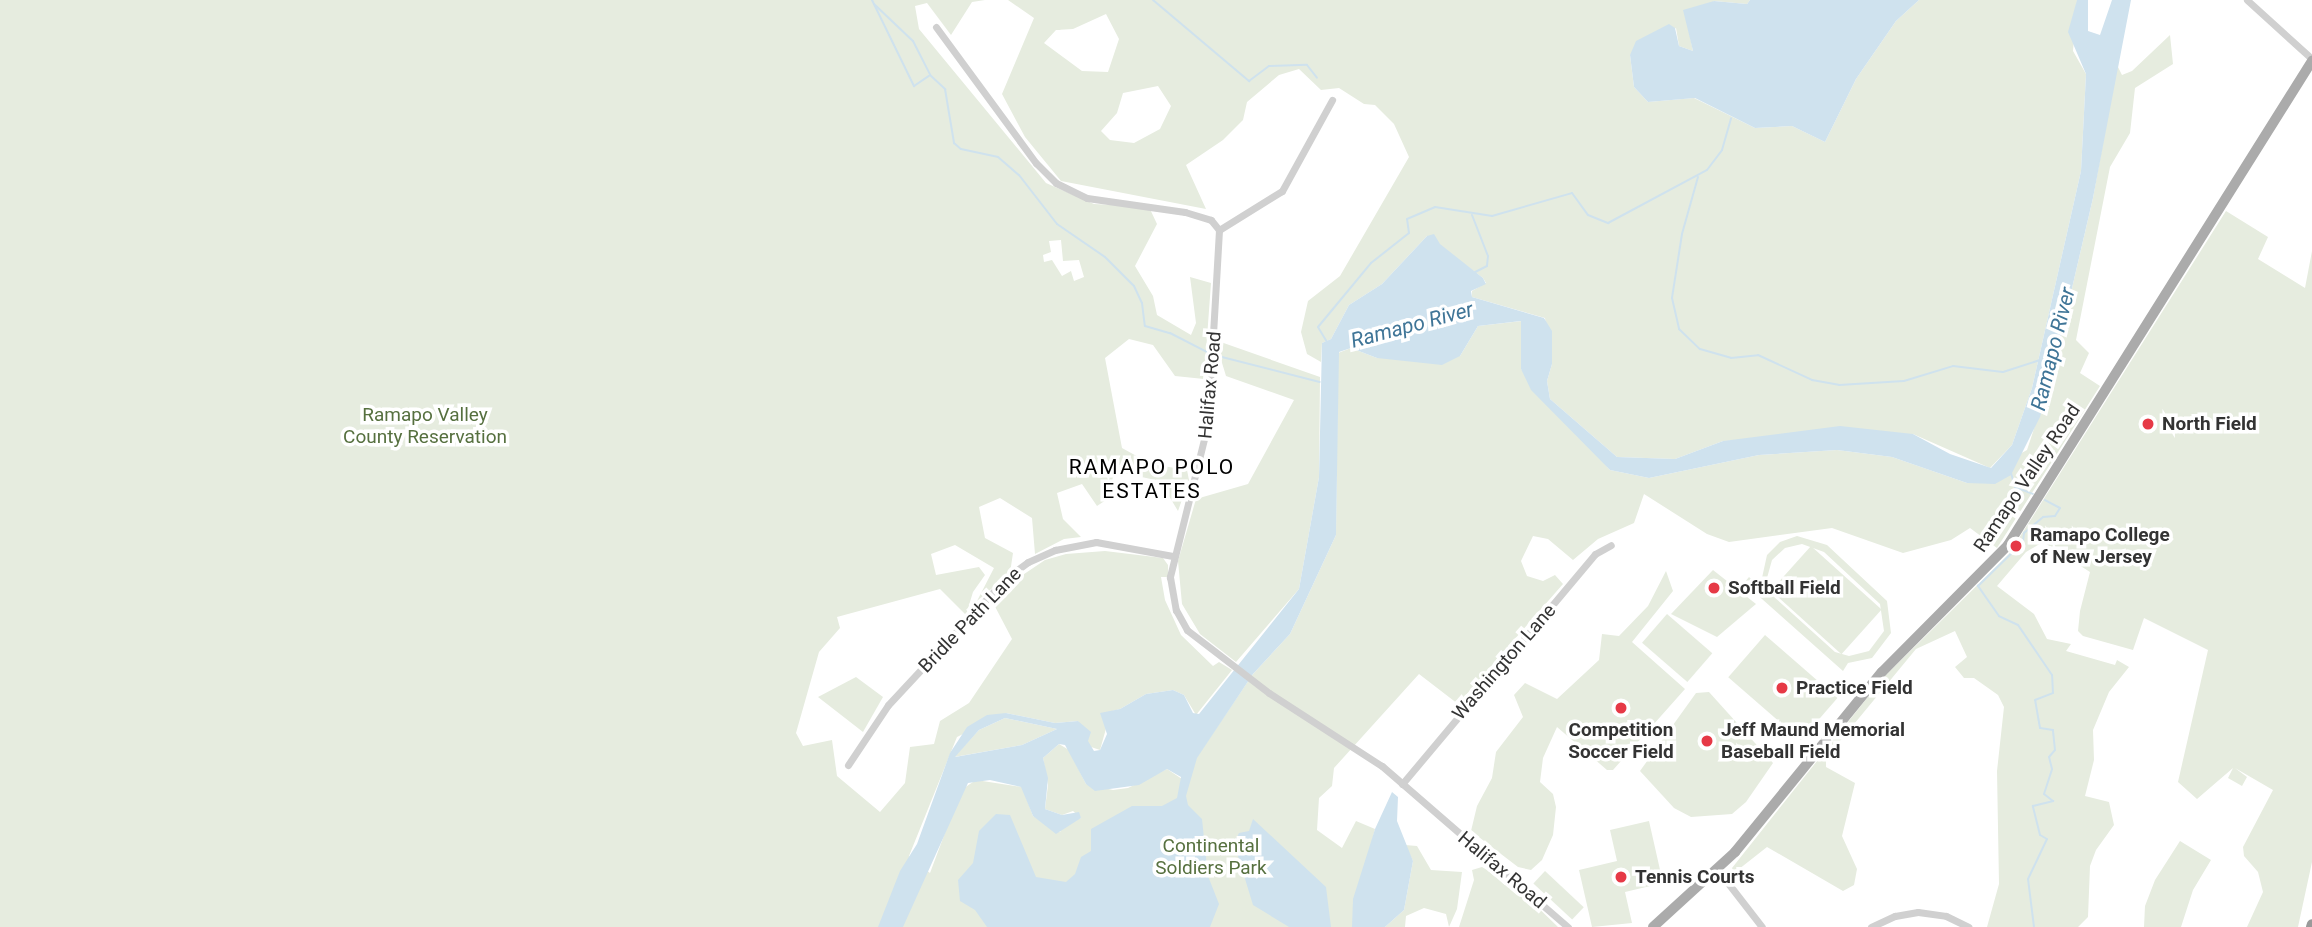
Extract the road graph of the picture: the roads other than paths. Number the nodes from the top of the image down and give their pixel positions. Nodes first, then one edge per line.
1 (2247, 0) edge
2 (936, 27) dead end
3 (2312, 60) edge
4 (1332, 100) dead end
5 (1219, 230) junction
6 (1611, 545) dead end
7 (1173, 556) junction
8 (848, 765) dead end
9 (1402, 784) junction
10 (1717, 869) junction
11 (1568, 927) edge
12 (1653, 927) edge
13 (1762, 927) edge
14 (1871, 927) edge
15 (1969, 927) edge

1 - 3 street
2 - 5 street
3 - 10 main road, Ramapo Valley Road
4 - 5 street
5 - 7 street, Halifax Road
6 - 9 street, Washington Lane
7 - 8 street, Bridle Path Lane
7 - 9 street, Halifax Road
9 - 11 street, Halifax Road
10 - 12 main road, Ramapo Valley Road
10 - 13 street
14 - 15 street

